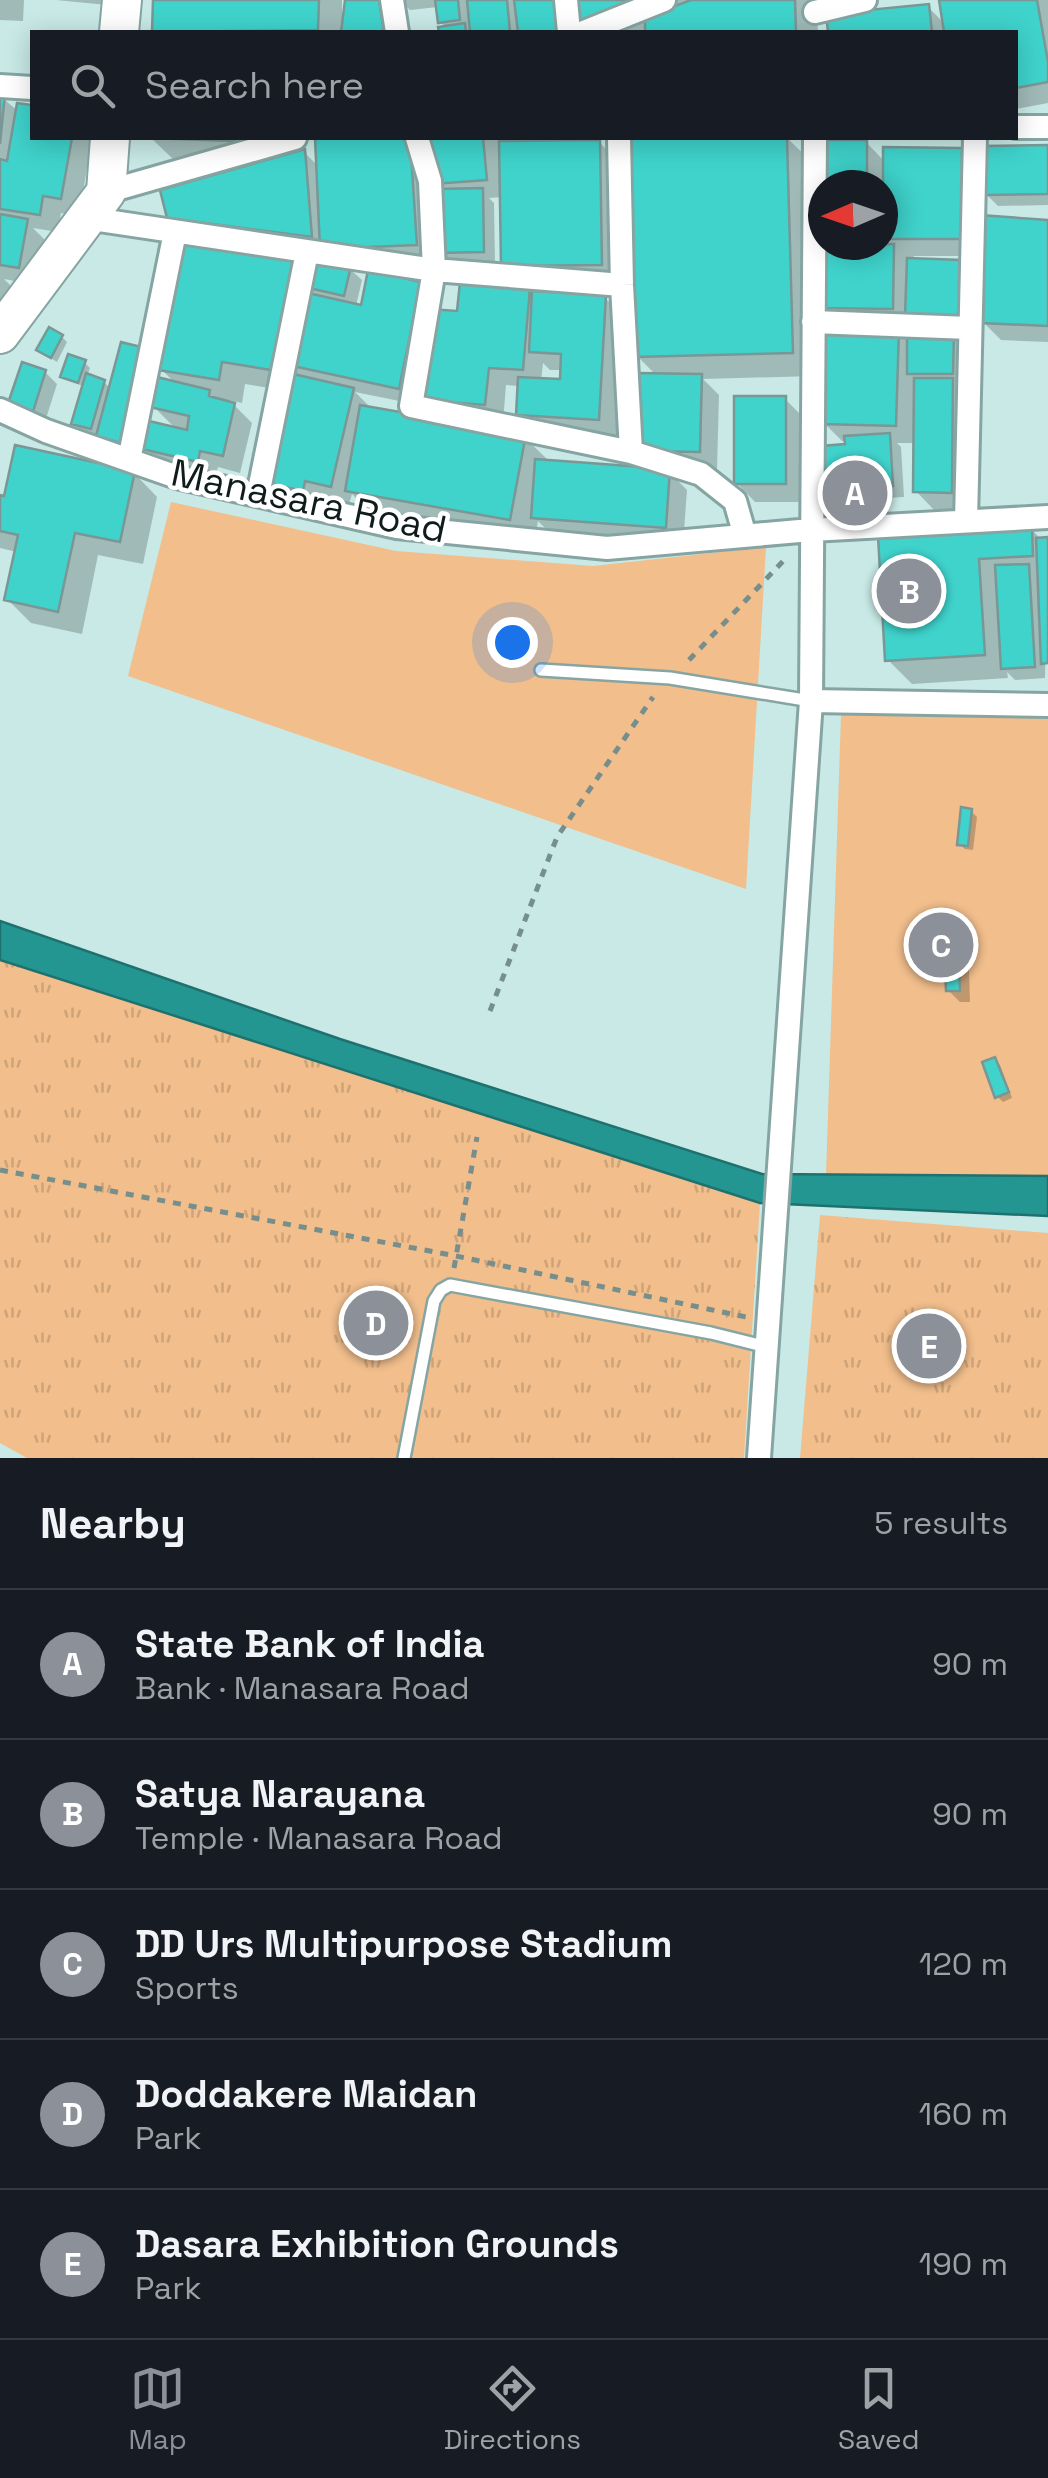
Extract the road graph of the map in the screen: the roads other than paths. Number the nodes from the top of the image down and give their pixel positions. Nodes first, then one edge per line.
1 (122, 0) edge
2 (392, 0) edge
3 (566, 0) edge
4 (664, 0) edge
5 (864, 0) edge
6 (815, 15) edge
7 (119, 30) edge
8 (397, 30) edge
9 (569, 30) edge
10 (589, 30) edge
11 (0, 86) edge
12 (30, 88) edge
13 (1018, 126) edge
14 (1048, 127) edge
15 (110, 140) edge
16 (289, 140) edge
17 (418, 140) edge
18 (619, 140) edge
19 (815, 140) edge
20 (975, 140) edge
21 (96, 205) junction
22 (175, 232) junction
23 (308, 252) junction
24 (434, 270) junction
25 (622, 285) junction
26 (814, 322) junction
27 (970, 328) junction
28 (1, 332) edge
29 (0, 410) edge
30 (631, 452) junction
31 (130, 460) junction
32 (258, 495) junction
33 (1048, 517) edge
34 (966, 521) junction
35 (812, 530) junction
36 (745, 536) junction
37 (541, 670) dead end
38 (811, 702) junction
39 (1048, 705) edge
40 (767, 1347) junction
41 (404, 1458) edge
42 (759, 1458) edge

1 - 7 main road
2 - 8 street
3 - 9 street
4 - 10 street
5 - 6 street
11 - 12 street
13 - 14 street
15 - 21 main road
16 - 21 street
17 - 24 street
18 - 25 street
19 - 26 street
20 - 27 street
21 - 22 street
21 - 28 main road
22 - 23 street
22 - 31 street
23 - 24 street
23 - 32 street
24 - 25 street
24 - 30 street
25 - 30 street
26 - 27 street
26 - 35 street
27 - 34 street
29 - 31 street, Manasara Road
30 - 36 street
31 - 32 street, Manasara Road
32 - 36 street, Manasara Road
33 - 34 street, Manasara Road
34 - 35 street, Manasara Road
35 - 36 street, Manasara Road
35 - 38 street
37 - 38 lane
38 - 39 street
38 - 40 street
40 - 41 lane
40 - 42 street

